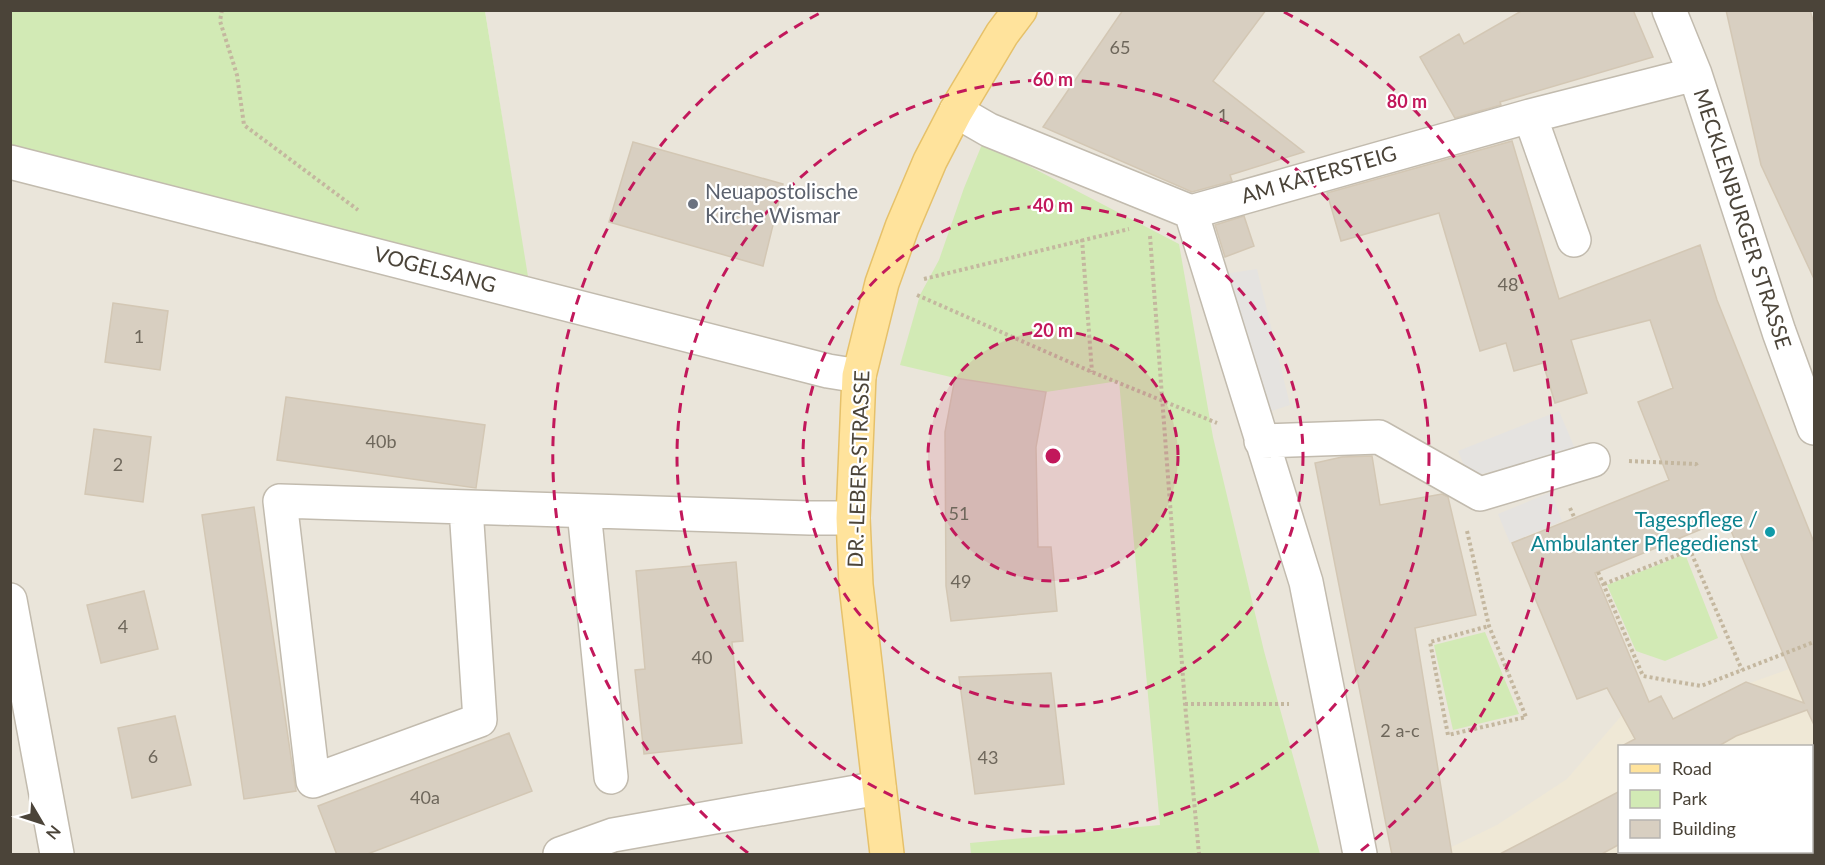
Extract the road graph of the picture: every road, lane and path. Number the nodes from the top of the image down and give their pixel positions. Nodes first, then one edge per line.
1 (222, 10) edge
2 (1020, 10) edge
3 (1669, 10) edge
4 (1695, 74) junction
5 (956, 111) junction
6 (1530, 116) junction
7 (10, 162) edge
8 (1191, 212) junction
9 (365, 215) dead end
10 (1149, 224) junction
11 (1082, 239) junction
12 (1574, 240) dead end
13 (882, 283) junction
14 (1092, 372) junction
15 (859, 376) junction
16 (1163, 401) junction
17 (1815, 428) edge
18 (1261, 441) junction
19 (1593, 460) joint
20 (1698, 468) dead end
21 (466, 507) junction
22 (584, 511) junction
23 (853, 518) junction
24 (1466, 526) dead end
25 (1598, 572) dead end
26 (1604, 584) junction
27 (10, 600) edge
28 (1489, 626) junction
29 (1815, 642) edge
30 (1742, 670) junction
31 (1185, 704) junction
32 (1289, 704) dead end
33 (611, 777) dead end
34 (879, 788) junction
35 (57, 855) edge
36 (560, 855) edge
37 (887, 855) edge
38 (1199, 855) edge
39 (1360, 855) edge

1 - 9 path
2 - 5 main road, DR.-LEBER-STRASSE
3 - 4 street, MECKLENBURGER STRASSE
4 - 6 street, AM KATERSTEIG
4 - 17 street, MECKLENBURGER STRASSE
5 - 8 street
5 - 13 main road, DR.-LEBER-STRASSE
6 - 8 street, AM KATERSTEIG
6 - 12 street
7 - 15 street, VOGELSANG
8 - 10 path
8 - 18 street
10 - 11 path
10 - 16 path
11 - 13 path
11 - 14 path
13 - 14 path
13 - 15 main road, DR.-LEBER-STRASSE
14 - 16 path
15 - 23 main road, DR.-LEBER-STRASSE
16 - 18 path
16 - 31 path
18 - 19 street
18 - 39 street
19 - 20 path
21 - 21 street
21 - 22 street
22 - 23 street
22 - 33 street
23 - 34 main road, DR.-LEBER-STRASSE
24 - 28 path
25 - 26 path
26 - 30 path
26 - 30 path
27 - 35 street
28 - 28 path
29 - 30 path
31 - 32 path
31 - 38 path
34 - 36 street
34 - 37 main road, DR.-LEBER-STRASSE

